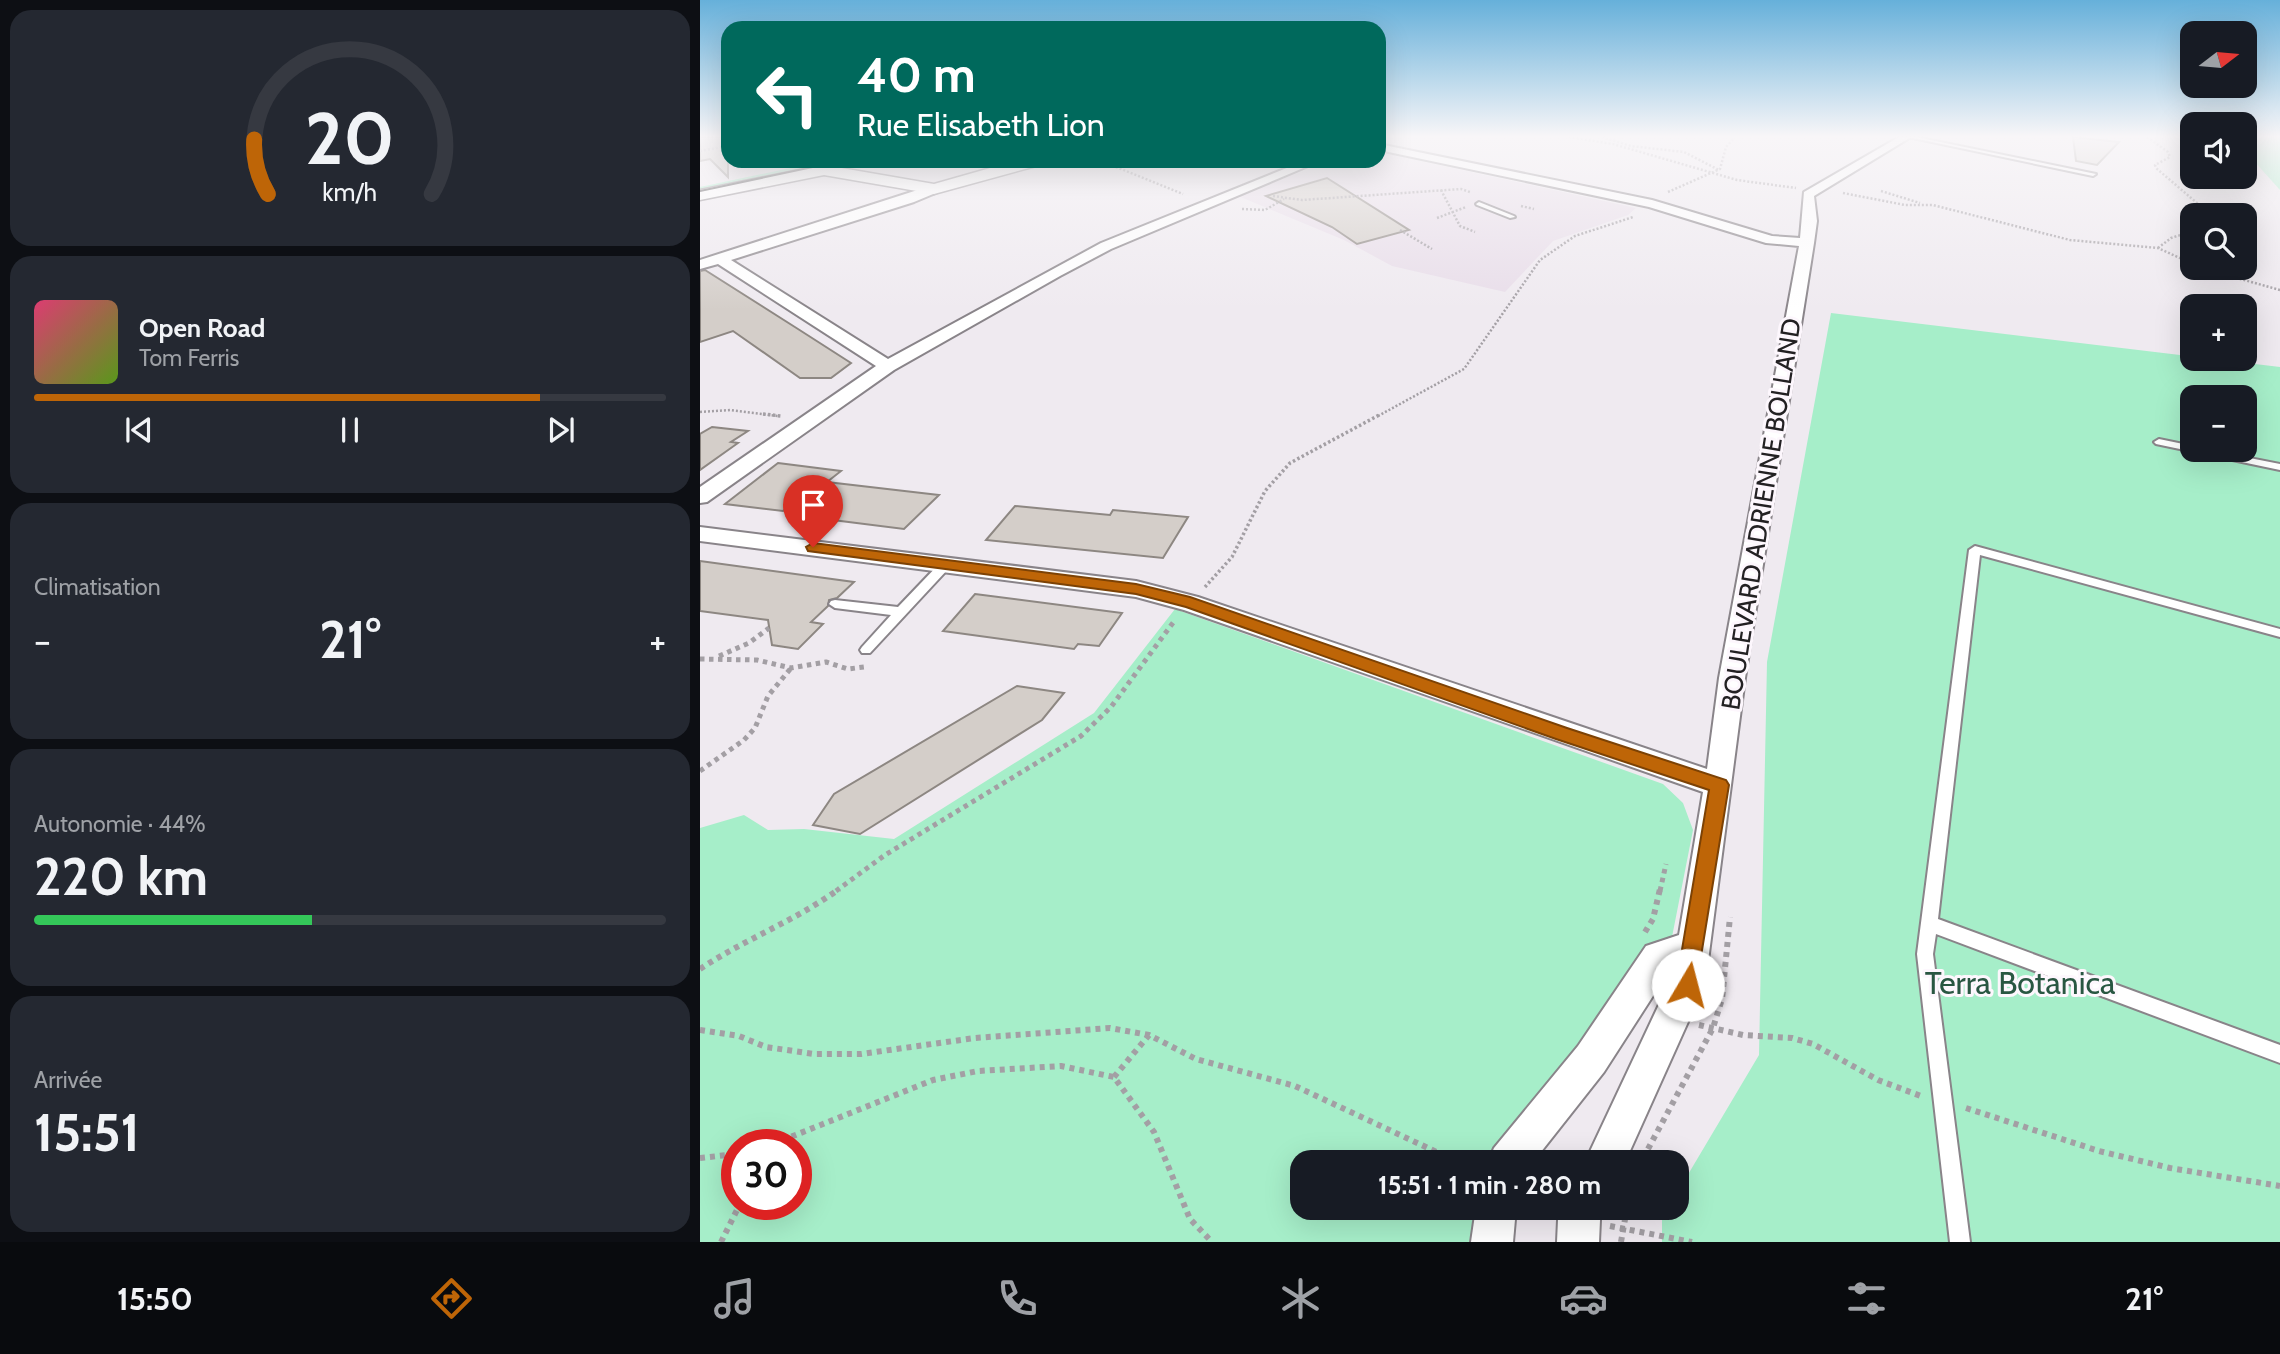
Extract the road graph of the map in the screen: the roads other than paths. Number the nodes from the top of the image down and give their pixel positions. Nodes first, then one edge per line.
1 (921, 195) edge
2 (1231, 195) edge
3 (1609, 195) edge
4 (1808, 195) edge
5 (1477, 204) road end
6 (1512, 217) dead end
7 (1807, 243) junction
8 (720, 260) junction
9 (700, 265) edge
10 (888, 366) junction
11 (2159, 442) dead end
12 (2180, 446) edge
13 (2256, 462) edge
14 (2280, 467) edge
15 (700, 497) edge
16 (700, 534) edge
17 (945, 565) junction
18 (835, 604) dead end
19 (901, 612) junction
20 (2280, 633) edge
21 (866, 650) dead end
22 (1719, 785) junction
23 (1929, 923) junction
24 (1693, 947) junction
25 (2280, 1055) edge
26 (1518, 1150) edge
27 (1610, 1150) edge
28 (1495, 1220) edge
29 (1579, 1220) edge
30 (1492, 1242) edge
31 (1578, 1242) edge
32 (1960, 1242) edge

1 - 8 street
2 - 10 street
3 - 7 street
4 - 7 street, BOULEVARD ADRIENNE BOLLAND
5 - 6 lane
7 - 22 street, BOULEVARD ADRIENNE BOLLAND
8 - 9 street
8 - 10 street
10 - 15 street
11 - 12 lane
13 - 14 lane
16 - 17 street
17 - 19 lane
17 - 22 street
18 - 19 lane
19 - 21 lane
20 - 23 lane
22 - 24 street, BOULEVARD ADRIENNE BOLLAND
23 - 25 lane
23 - 32 lane
24 - 26 street
24 - 27 street, BOULEVARD ADRIENNE BOLLAND
28 - 30 street
29 - 31 street

